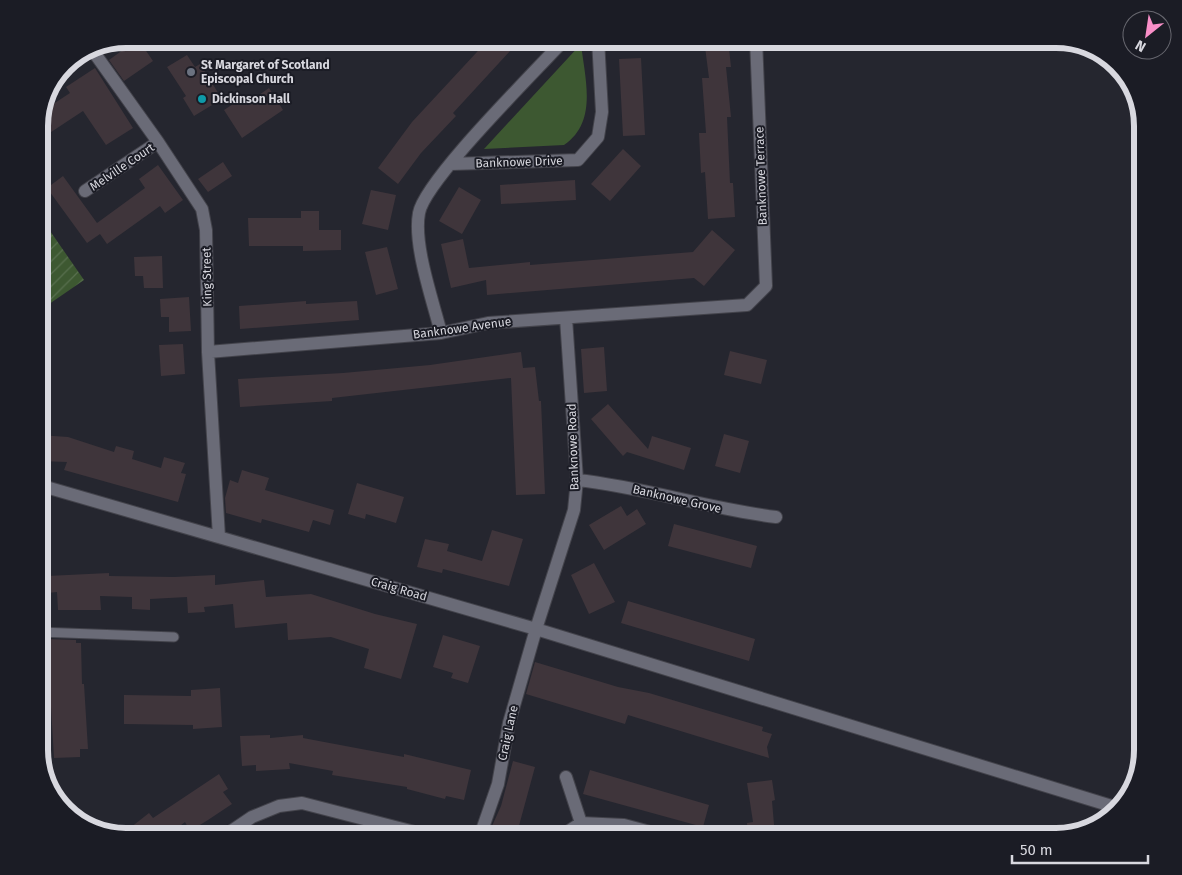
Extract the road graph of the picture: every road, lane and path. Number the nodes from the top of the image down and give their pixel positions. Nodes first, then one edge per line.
1 (558, 47) edge
2 (598, 47) edge
3 (756, 47) edge
4 (94, 54) edge
5 (158, 142) junction
6 (450, 164) junction
7 (85, 191) dead end
8 (747, 304) joint
9 (566, 318) junction
10 (441, 333) junction
11 (208, 352) junction
12 (577, 480) junction
13 (48, 488) edge
14 (776, 517) dead end
15 (219, 537) junction
16 (536, 629) junction
17 (48, 632) edge
18 (174, 637) dead end
19 (566, 777) dead end
20 (1110, 806) edge
21 (581, 823) junction
22 (236, 828) edge
23 (399, 828) edge
24 (483, 828) edge
25 (573, 828) edge
26 (638, 828) edge

1 - 6 street, Banknowe Drive
2 - 6 street, Banknowe Drive
3 - 8 street, Banknowe Terrace
4 - 5 street, King Street
5 - 7 street, Melville Court
5 - 11 street, King Street
6 - 10 street, Banknowe Drive
8 - 9 street, Banknowe Avenue
9 - 10 street, Banknowe Avenue
9 - 12 street, Banknowe Road
10 - 11 street, Banknowe Avenue
11 - 15 street, King Street
12 - 14 street, Banknowe Grove
12 - 16 street, Banknowe Road
13 - 15 street, Craig Road
15 - 16 street, Craig Road
16 - 20 street, Craig Road
16 - 24 street, Craig Lane
17 - 18 lane
19 - 21 street
21 - 25 street
21 - 26 street
22 - 23 street

